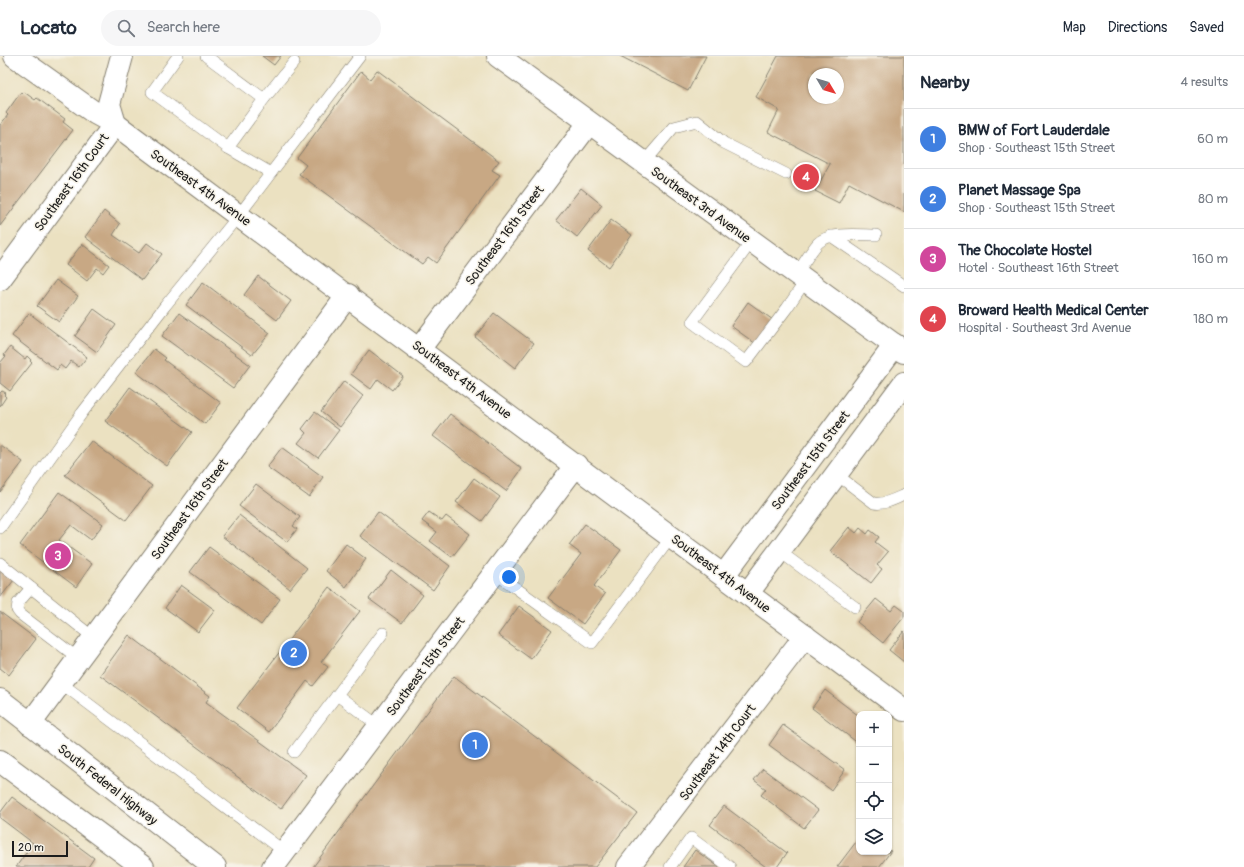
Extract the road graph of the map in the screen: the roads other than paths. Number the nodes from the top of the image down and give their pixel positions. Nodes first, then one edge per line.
1 (15, 56) edge
2 (122, 56) edge
3 (178, 56) edge
4 (206, 56) edge
5 (360, 56) edge
6 (498, 56) edge
7 (294, 62) dead end
8 (264, 100) junction
9 (589, 123) junction
10 (115, 124) junction
11 (228, 148) junction
12 (644, 162) junction
13 (271, 173) junction
14 (786, 174) dead end
15 (239, 215) junction
16 (876, 235) dead end
17 (831, 236) junction
18 (752, 241) junction
19 (801, 277) junction
20 (0, 279) edge
21 (904, 286) edge
22 (348, 295) junction
23 (420, 348) junction
24 (900, 349) edge
25 (904, 383) edge
26 (576, 465) junction
27 (836, 474) junction
28 (904, 495) edge
29 (0, 528) edge
30 (672, 536) junction
31 (779, 551) junction
32 (0, 563) edge
33 (495, 573) junction
34 (724, 575) junction
35 (30, 588) junction
36 (748, 593) junction
37 (855, 607) dead end
38 (383, 633) dead end
39 (805, 636) junction
40 (94, 638) junction
41 (79, 659) junction
42 (61, 683) junction
43 (337, 695) junction
44 (0, 700) edge
45 (904, 710) edge
46 (30, 724) junction
47 (380, 726) junction
48 (294, 752) dead end
49 (0, 761) edge
50 (279, 859) edge
51 (142, 867) edge
52 (215, 867) edge
53 (628, 867) edge
54 (670, 867) edge
55 (730, 867) edge

1 - 10 street, Southeast 4th Avenue
2 - 10 street, Southeast 16th Court
3 - 11 lane
4 - 8 lane
5 - 13 lane
6 - 9 street, Southeast 3rd Avenue
7 - 8 lane
8 - 11 lane
9 - 12 street, Southeast 3rd Avenue
9 - 23 street, Southeast 16th Street
10 - 15 street, Southeast 4th Avenue
10 - 20 street, Southeast 16th Court
11 - 13 lane
12 - 14 lane
12 - 18 street, Southeast 3rd Avenue
13 - 15 lane
15 - 22 street, Southeast 4th Avenue
15 - 29 lane
16 - 17 lane
17 - 19 lane
17 - 21 lane
18 - 19 street, Southeast 3rd Avenue
18 - 19 lane
19 - 24 street, Southeast 3rd Avenue
22 - 23 street, Southeast 4th Avenue
22 - 40 street, Southeast 16th Street
23 - 26 street, Southeast 4th Avenue
24 - 34 street, Southeast 15th Street
25 - 27 street
26 - 30 street, Southeast 4th Avenue
26 - 33 street, Southeast 15th Street
27 - 28 lane
27 - 31 street
30 - 33 lane
30 - 34 street, Southeast 4th Avenue
31 - 36 street
31 - 37 lane
32 - 35 lane
33 - 47 street, Southeast 15th Street
34 - 36 street, Southeast 4th Avenue
35 - 40 lane
35 - 41 lane
36 - 39 street, Southeast 4th Avenue
38 - 43 lane
39 - 45 street, Southeast 4th Avenue
39 - 53 street, Southeast 14th Court
40 - 41 street, Southeast 16th Street
41 - 42 street, Southeast 16th Street
42 - 46 street, Southeast 16th Street
42 - 50 lane
43 - 47 lane
43 - 48 lane
44 - 46 street, South Federal Highway
46 - 52 street, South Federal Highway
47 - 50 street, Southeast 15th Street
49 - 51 street
54 - 55 lane

